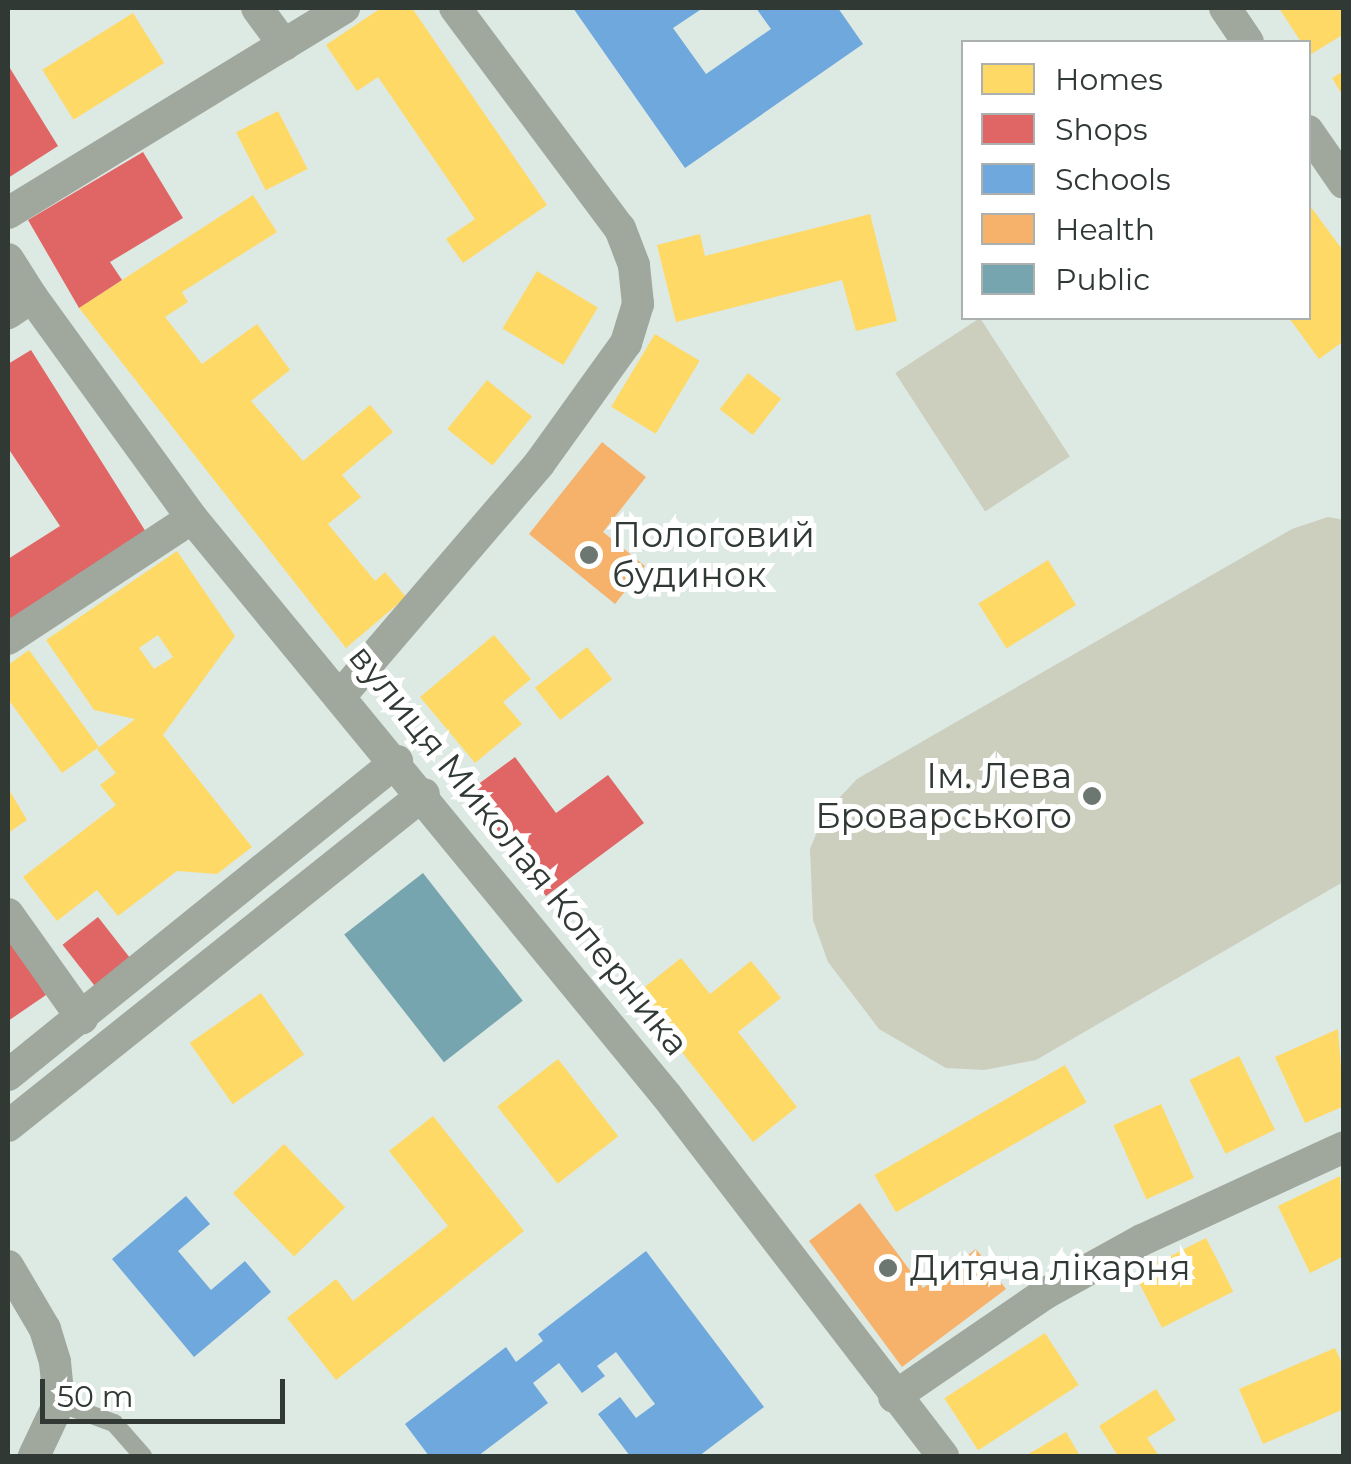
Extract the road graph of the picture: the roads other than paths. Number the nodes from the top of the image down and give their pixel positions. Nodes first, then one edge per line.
1 (257, 8) edge
2 (344, 8) edge
3 (455, 8) edge
4 (1225, 8) edge
5 (1247, 40) edge
6 (284, 45) junction
7 (1311, 136) edge
8 (1344, 183) edge
9 (8, 213) edge
10 (8, 259) edge
11 (20, 305) edge
12 (192, 518) junction
13 (8, 638) edge
14 (342, 694) junction
15 (397, 761) junction
16 (424, 794) junction
17 (8, 914) edge
18 (82, 1018) junction
19 (8, 1075) edge
20 (8, 1126) edge
21 (1344, 1147) edge
22 (8, 1266) edge
23 (894, 1396) junction
24 (60, 1403) junction
25 (34, 1456) edge
26 (143, 1456) edge
27 (943, 1456) edge

1 - 6 street
2 - 6 street
3 - 14 street
4 - 5 street
6 - 9 street
7 - 8 street
10 - 11 street, вулиця Миколая Коперника
11 - 12 street, вулиця Миколая Коперника
12 - 13 street
12 - 14 street, вулиця Миколая Коперника
14 - 15 street, вулиця Миколая Коперника
15 - 16 street, вулиця Миколая Коперника
15 - 18 street
16 - 20 street
16 - 23 street, вулиця Миколая Коперника
17 - 18 street
18 - 19 street
21 - 23 street
22 - 24 street
23 - 27 street, вулиця Миколая Коперника
24 - 25 street
24 - 26 lane

